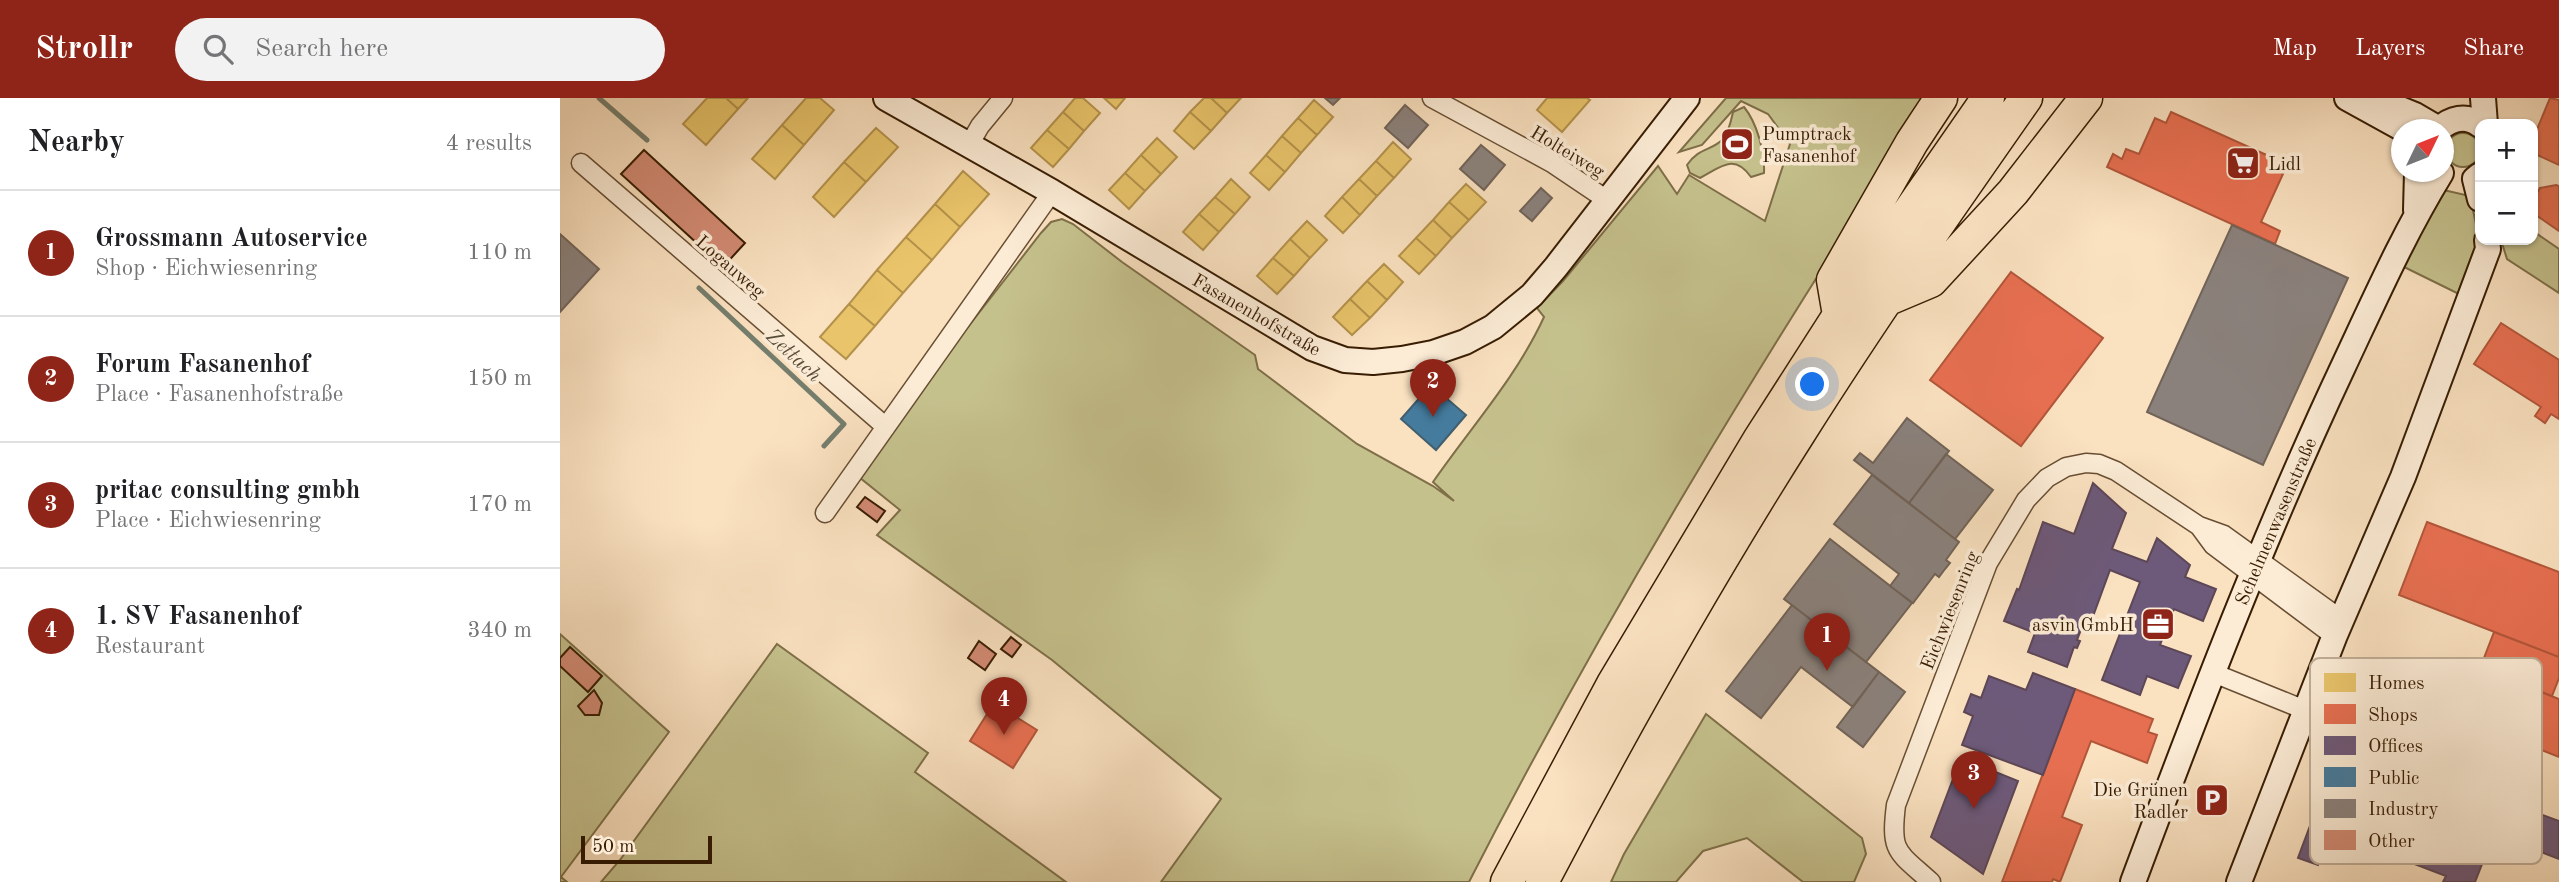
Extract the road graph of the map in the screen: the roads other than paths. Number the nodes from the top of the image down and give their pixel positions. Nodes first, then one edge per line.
1 (886, 98) edge
2 (1003, 98) edge
3 (1432, 98) edge
4 (1687, 98) edge
5 (1941, 98) edge
6 (1988, 98) edge
7 (2026, 98) edge
8 (2086, 98) edge
9 (2347, 98) edge
10 (2483, 98) edge
11 (2372, 105) edge
12 (2391, 119) edge
13 (2461, 121) edge
14 (2391, 130) edge
15 (969, 145) junction
16 (581, 163) dead end
17 (2417, 182) edge
18 (2436, 182) edge
19 (1052, 192) junction
20 (1607, 200) junction
21 (2416, 214) junction
22 (2488, 245) edge
23 (1886, 300) junction
24 (1839, 314) junction
25 (886, 427) junction
26 (825, 513) dead end
27 (2254, 567) junction
28 (2339, 628) junction
29 (2327, 658) edge
30 (2211, 672) junction
31 (2310, 698) edge
32 (2305, 710) junction
33 (1507, 882) edge
34 (1542, 882) edge
35 (1931, 882) edge
36 (2133, 882) edge
37 (2239, 882) edge

1 - 15 street, Fasanenhofstraße
2 - 15 street
3 - 20 street, Holteiweg
4 - 20 street, Fasanenhofstraße
5 - 24 highway
6 - 24 highway
7 - 23 highway
8 - 23 highway
9 - 11 street
10 - 13 street
11 - 12 street
11 - 13 street
11 - 14 street
15 - 19 street, Fasanenhofstraße
16 - 25 street, Logauweg
17 - 21 street
18 - 21 street, Schelmenwasenstraße
19 - 20 street, Fasanenhofstraße
19 - 25 street
21 - 27 street, Schelmenwasenstraße
22 - 28 street
23 - 34 highway
24 - 33 highway
25 - 26 street
27 - 28 street, Eichwiesenring
27 - 30 street, Schelmenwasenstraße
27 - 35 street, Eichwiesenring
28 - 29 street
30 - 32 street
30 - 36 street, Schelmenwasenstraße
31 - 32 street
32 - 37 street

